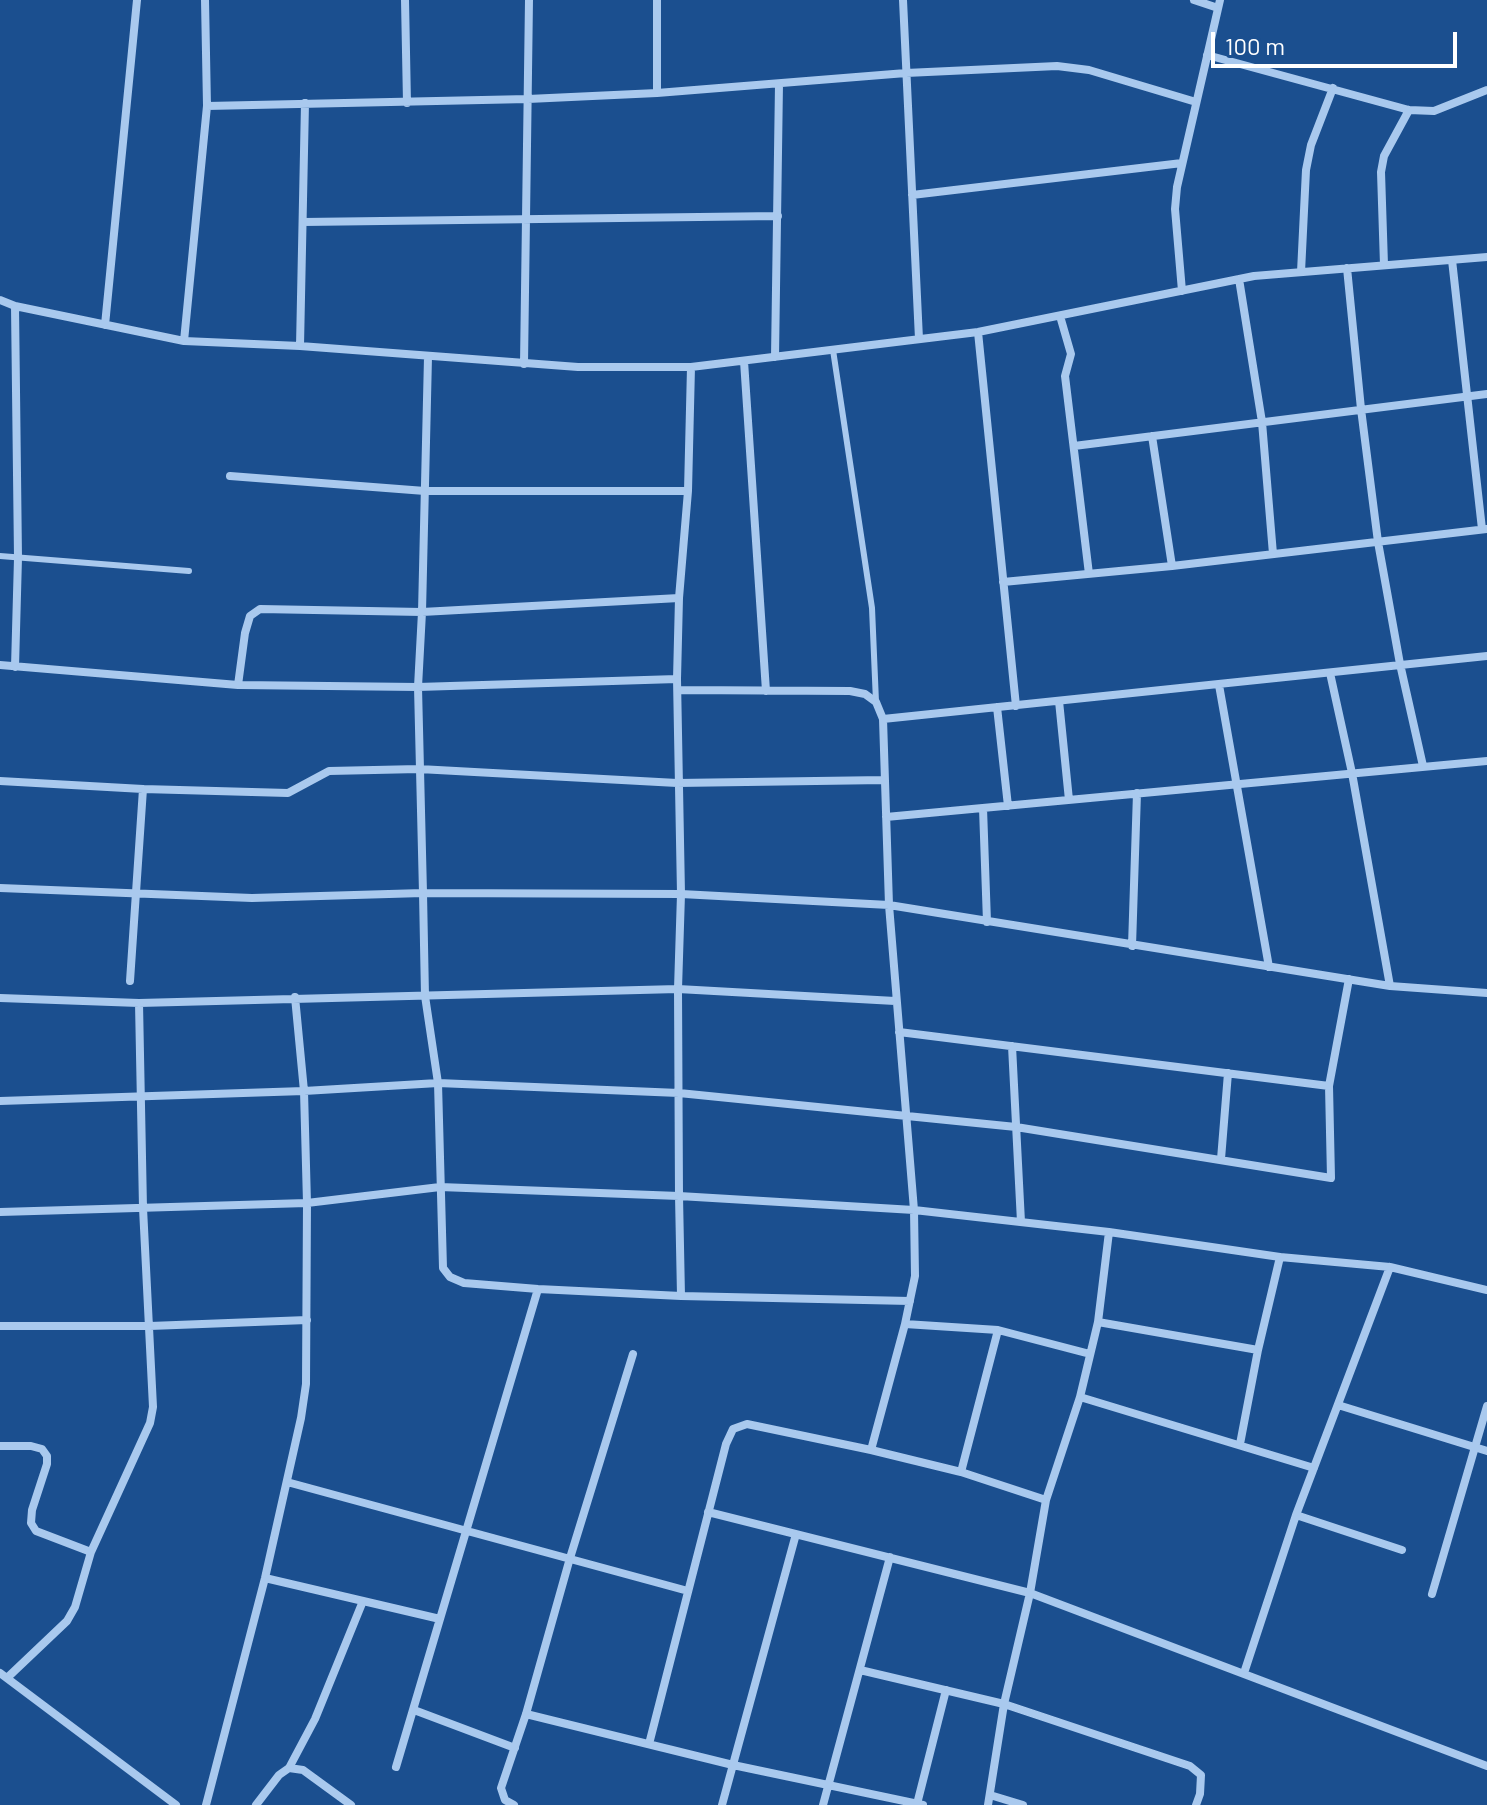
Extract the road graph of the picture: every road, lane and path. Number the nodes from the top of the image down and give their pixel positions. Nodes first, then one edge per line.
1 (137, 0) edge
2 (205, 0) edge
3 (405, 0) edge
4 (529, 0) edge
5 (657, 0) edge
6 (903, 0) edge
7 (1194, 0) edge
8 (1219, 4) edge
9 (1207, 55) junction
10 (906, 73) junction
11 (779, 84) junction
12 (1333, 88) junction
13 (1487, 90) edge
14 (657, 93) junction
15 (528, 99) junction
16 (1196, 102) junction
17 (305, 103) junction
18 (407, 103) junction
19 (207, 106) junction
20 (1409, 110) junction
21 (1182, 163) junction
22 (912, 195) junction
23 (778, 216) junction
24 (526, 219) junction
25 (303, 222) junction
26 (1487, 257) edge
27 (1452, 260) junction
28 (1384, 265) junction
29 (1347, 268) junction
30 (1301, 272) junction
31 (1239, 279) junction
32 (1182, 291) junction
33 (0, 300) edge
34 (15, 306) junction
35 (1060, 316) junction
36 (105, 325) junction
37 (978, 332) junction
38 (919, 339) junction
39 (184, 341) junction
40 (300, 346) junction
41 (833, 350) junction
42 (428, 357) junction
43 (775, 357) junction
44 (744, 361) junction
45 (524, 364) junction
46 (691, 367) junction
47 (1487, 394) edge
48 (1467, 396) junction
49 (1361, 409) junction
50 (1262, 422) junction
51 (1152, 436) junction
52 (1074, 446) junction
53 (230, 476) dead end
54 (425, 491) junction
55 (688, 491) junction
56 (1484, 529) edge
57 (1378, 542) junction
58 (1273, 554) junction
59 (0, 556) edge
60 (18, 558) junction
61 (1172, 566) junction
62 (189, 571) dead end
63 (1089, 574) junction
64 (1003, 582) junction
65 (679, 598) junction
66 (422, 612) junction
67 (1487, 656) edge
68 (1400, 664) junction
69 (0, 665) edge
70 (15, 667) junction
71 (1330, 673) junction
72 (677, 679) junction
73 (238, 685) junction
74 (1219, 685) junction
75 (418, 687) junction
76 (678, 690) junction
77 (766, 691) junction
78 (1059, 701) junction
79 (876, 702) junction
80 (1016, 706) junction
81 (997, 707) junction
82 (883, 719) junction
83 (1487, 761) edge
84 (1423, 766) junction
85 (419, 769) junction
86 (1352, 773) junction
87 (885, 780) junction
88 (0, 781) edge
89 (677, 783) junction
90 (1236, 784) junction
91 (143, 789) junction
92 (1137, 793) junction
93 (1069, 800) junction
94 (1008, 806) junction
95 (983, 808) junction
96 (886, 817) junction
97 (0, 888) edge
98 (423, 893) junction
99 (137, 894) junction
100 (681, 894) junction
101 (889, 905) junction
102 (987, 922) junction
103 (1132, 946) junction
104 (1269, 967) junction
105 (1349, 979) junction
106 (130, 981) dead end
107 (1390, 986) junction
108 (678, 989) junction
109 (1487, 993) edge
110 (425, 996) junction
111 (295, 997) junction
112 (0, 998) edge
113 (895, 1001) junction
114 (139, 1003) junction
115 (899, 1032) junction
116 (1012, 1046) junction
117 (1228, 1073) junction
118 (438, 1083) junction
119 (1329, 1086) junction
120 (304, 1091) junction
121 (679, 1093) junction
122 (141, 1097) junction
123 (0, 1101) edge
124 (906, 1115) junction
125 (1016, 1127) junction
126 (1221, 1159) junction
127 (440, 1187) junction
128 (679, 1196) junction
129 (307, 1203) junction
130 (143, 1208) junction
131 (914, 1210) junction
132 (0, 1212) edge
133 (1021, 1222) junction
134 (1109, 1232) junction
135 (1280, 1257) junction
136 (1390, 1267) junction
137 (538, 1289) junction
138 (1487, 1290) edge
139 (681, 1296) junction
140 (910, 1301) junction
141 (307, 1320) junction
142 (1098, 1322) junction
143 (905, 1324) junction
144 (0, 1326) edge
145 (150, 1326) junction
146 (998, 1330) junction
147 (1258, 1350) junction
148 (633, 1354) dead end
149 (1090, 1354) junction
150 (1080, 1397) junction
151 (1338, 1405) junction
152 (1487, 1406) edge
153 (1240, 1444) junction
154 (0, 1446) edge
155 (1473, 1449) junction
156 (871, 1450) junction
157 (1487, 1451) edge
158 (1314, 1468) junction
159 (961, 1472) junction
160 (287, 1482) junction
161 (1046, 1500) junction
162 (708, 1512) junction
163 (1296, 1515) junction
164 (467, 1530) junction
165 (796, 1534) junction
166 (1402, 1550) dead end
167 (91, 1552) junction
168 (890, 1557) junction
169 (570, 1558) junction
170 (265, 1578) junction
171 (688, 1591) junction
172 (1030, 1593) junction
173 (1432, 1594) dead end
174 (363, 1601) junction
175 (440, 1619) junction
176 (860, 1670) junction
177 (1244, 1673) junction
178 (4, 1676) edge
179 (946, 1690) junction
180 (1004, 1704) junction
181 (414, 1710) junction
182 (526, 1714) junction
183 (649, 1744) junction
184 (515, 1748) junction
185 (733, 1765) junction
186 (1487, 1766) edge
187 (396, 1767) dead end
188 (289, 1768) junction
189 (828, 1785) junction
190 (990, 1795) junction
191 (170, 1803) edge
192 (920, 1804) edge
193 (206, 1805) edge
194 (256, 1805) edge
195 (351, 1805) edge
196 (514, 1805) edge
197 (722, 1805) edge
198 (823, 1805) edge
199 (988, 1805) edge
200 (1023, 1805) edge
201 (1196, 1805) edge

1 - 36 street
2 - 19 street
3 - 18 street
4 - 15 street
5 - 14 street
6 - 10 street
7 - 8 street
8 - 9 street
9 - 12 street
9 - 16 street
10 - 11 street
10 - 16 street
10 - 22 street
11 - 14 street
11 - 23 street
12 - 20 street
12 - 30 street
13 - 20 street
14 - 15 street
15 - 18 street
15 - 24 street
16 - 21 street
17 - 18 street
17 - 19 street
17 - 25 street
19 - 39 street
20 - 28 street
21 - 22 street
21 - 32 street
22 - 38 street
23 - 24 street
23 - 43 street
24 - 25 street
24 - 45 street
25 - 40 street
26 - 27 street
27 - 28 street
27 - 48 street
28 - 29 street
29 - 30 street
29 - 49 street
30 - 31 street
31 - 32 street
31 - 50 street
32 - 35 street
33 - 34 street
34 - 36 street
34 - 60 street
35 - 37 street
35 - 52 street
36 - 39 street
37 - 38 street
37 - 64 street
38 - 41 street
39 - 40 street
40 - 42 street
41 - 43 street
41 - 79 lane
42 - 45 street
42 - 54 street
43 - 44 street
44 - 46 street
44 - 77 street
45 - 46 street
46 - 55 street
47 - 48 street
48 - 49 street
48 - 56 street
49 - 50 street
49 - 57 street
50 - 51 street
50 - 58 street
51 - 52 street
51 - 61 street
52 - 63 street
53 - 54 street
54 - 55 street
54 - 66 street
55 - 65 street
56 - 57 street
57 - 58 street
57 - 68 street
58 - 61 street
59 - 60 lane
60 - 62 lane
60 - 70 street
61 - 63 street
63 - 64 street
64 - 80 street
65 - 66 street
65 - 72 street
66 - 73 street
66 - 75 street
67 - 68 street
68 - 71 street
68 - 84 street
69 - 70 street
70 - 73 street
71 - 74 street
71 - 86 street
72 - 75 street
72 - 76 street
73 - 75 street
74 - 78 street
74 - 90 street
75 - 85 street
76 - 77 street
76 - 89 street
77 - 79 street
78 - 80 street
78 - 93 street
79 - 82 street
80 - 81 street
81 - 82 street
81 - 94 street
82 - 87 street
83 - 84 street
84 - 86 street
85 - 89 street
85 - 91 street
85 - 98 street
86 - 90 street
86 - 107 street
87 - 89 street
87 - 96 street
88 - 91 street
89 - 100 street
90 - 92 street
90 - 104 street
91 - 99 street
92 - 93 street
92 - 103 street
93 - 94 street
94 - 95 street
95 - 96 street
95 - 102 street
96 - 101 street
97 - 99 street
98 - 99 street
98 - 100 street
98 - 110 street
99 - 106 street
100 - 101 street
100 - 108 street
101 - 102 street
101 - 113 street
102 - 103 street
103 - 104 street
104 - 105 street
105 - 107 street
105 - 119 street
107 - 109 street
108 - 110 street
108 - 113 street
108 - 121 street
110 - 111 street
110 - 118 street
111 - 114 street
111 - 120 street
112 - 114 street
113 - 115 street
114 - 122 street
115 - 116 street
115 - 124 street
116 - 117 street
116 - 125 street
117 - 119 street
117 - 126 street
118 - 120 street
118 - 121 street
118 - 127 street
119 - 126 street
120 - 122 street
120 - 129 street
121 - 124 street
121 - 128 street
122 - 123 street
122 - 130 street
124 - 125 street
124 - 131 street
125 - 126 street
125 - 133 street
127 - 128 street
127 - 129 street
127 - 137 street
128 - 131 street
128 - 139 street
129 - 130 street
129 - 141 street
130 - 132 street
130 - 145 street
131 - 133 street
131 - 140 street
133 - 134 street
134 - 135 street
134 - 142 street
135 - 136 street
135 - 147 street
136 - 138 street
136 - 151 street
137 - 139 street
137 - 164 street
139 - 140 street
140 - 143 street
141 - 145 street
141 - 160 street
142 - 147 street
142 - 149 street
143 - 146 street
143 - 156 street
144 - 145 street
145 - 167 street
146 - 149 street
146 - 159 street
147 - 153 street
148 - 169 street
149 - 150 street
150 - 153 street
150 - 161 street
151 - 155 street
151 - 158 street
152 - 155 street
153 - 158 street
154 - 167 street
155 - 157 street
155 - 173 street
156 - 159 street
156 - 162 street
158 - 163 street
159 - 161 street
160 - 164 street
160 - 170 street
161 - 172 street
162 - 165 street
162 - 171 street
163 - 166 street
163 - 177 street
164 - 169 street
164 - 175 street
165 - 168 street
165 - 185 street
167 - 178 street
168 - 172 street
168 - 176 street
169 - 171 street
169 - 182 street
170 - 174 street
170 - 193 street
171 - 183 street
172 - 177 street
172 - 180 street
174 - 175 street
174 - 188 street
175 - 181 street
176 - 179 street
176 - 189 street
177 - 186 street
178 - 191 street
179 - 180 street
179 - 192 street
180 - 190 street
180 - 201 street
181 - 184 street
181 - 187 street
182 - 183 street
182 - 184 street
183 - 185 street
184 - 196 street
185 - 189 street
185 - 197 street
188 - 194 street
188 - 195 street
189 - 192 street
189 - 198 street
190 - 199 street
190 - 200 street

